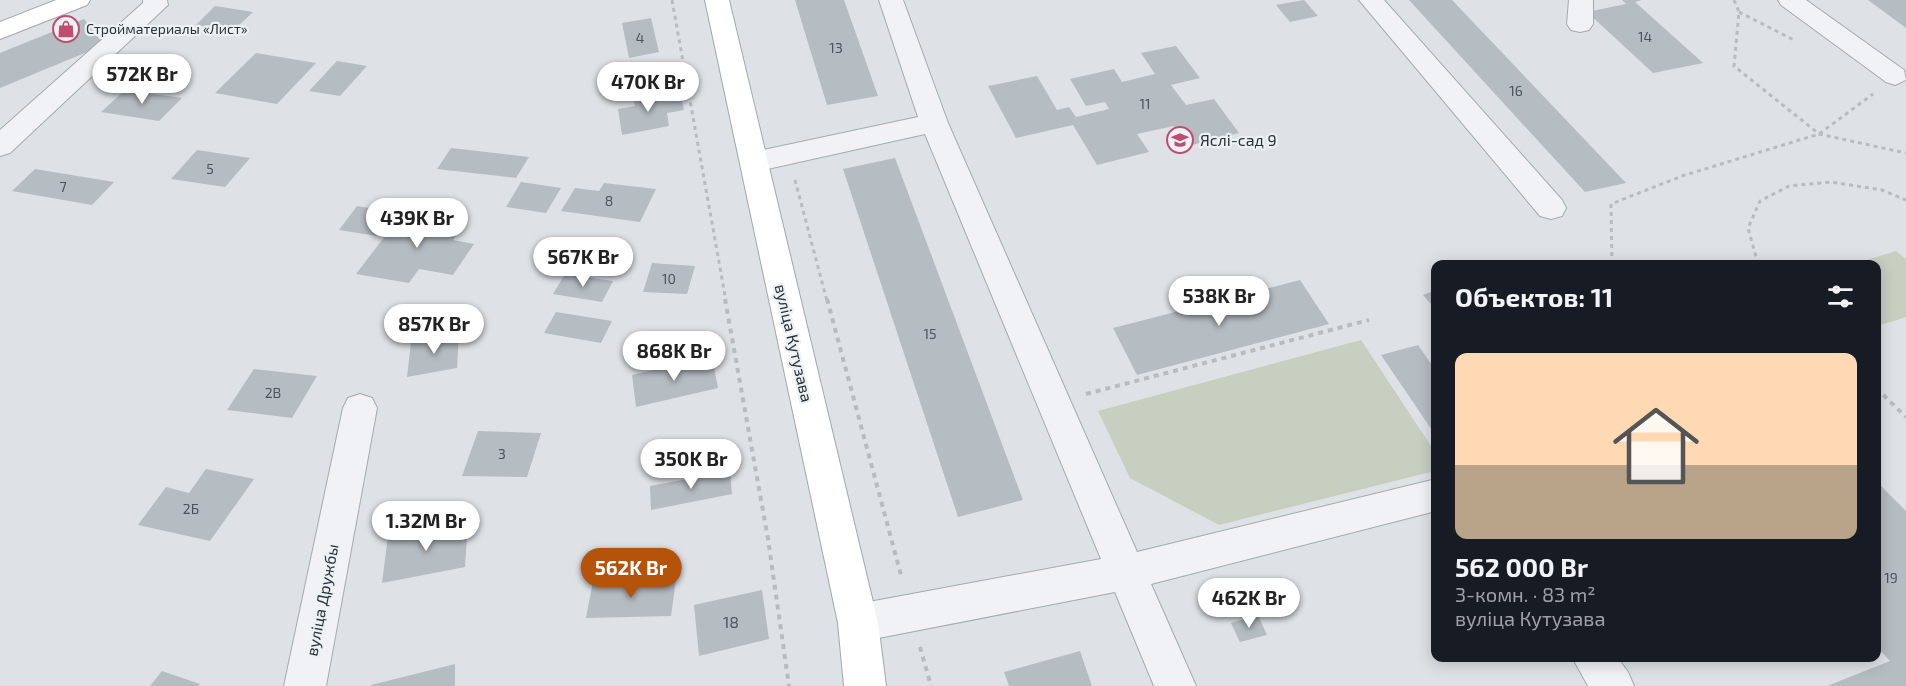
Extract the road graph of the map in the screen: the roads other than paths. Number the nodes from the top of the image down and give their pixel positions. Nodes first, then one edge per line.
1 (78, 0) edge
2 (155, 0) edge
3 (717, 0) edge
4 (891, 0) edge
5 (1371, 0) edge
6 (1790, 0) edge
7 (0, 31) edge
8 (1885, 84) road end
9 (934, 123) junction
10 (0, 146) edge
11 (753, 162) junction
12 (1551, 208) dead end
13 (360, 408) dead end
14 (1431, 496) edge
15 (1126, 572) junction
16 (858, 623) junction
17 (1596, 662) edge
18 (305, 686) edge
19 (865, 686) edge
20 (1175, 686) edge
21 (1613, 686) edge

1 - 7 main road
2 - 10 street
3 - 11 main road, вуліца Кутузава
4 - 9 street
5 - 12 street
6 - 8 street
9 - 11 street
9 - 15 street
11 - 16 main road, вуліца Кутузава
13 - 18 street, вуліца Дружбы
14 - 15 street
15 - 16 street
15 - 20 street
16 - 19 main road, вуліца Кутузава
17 - 21 street

